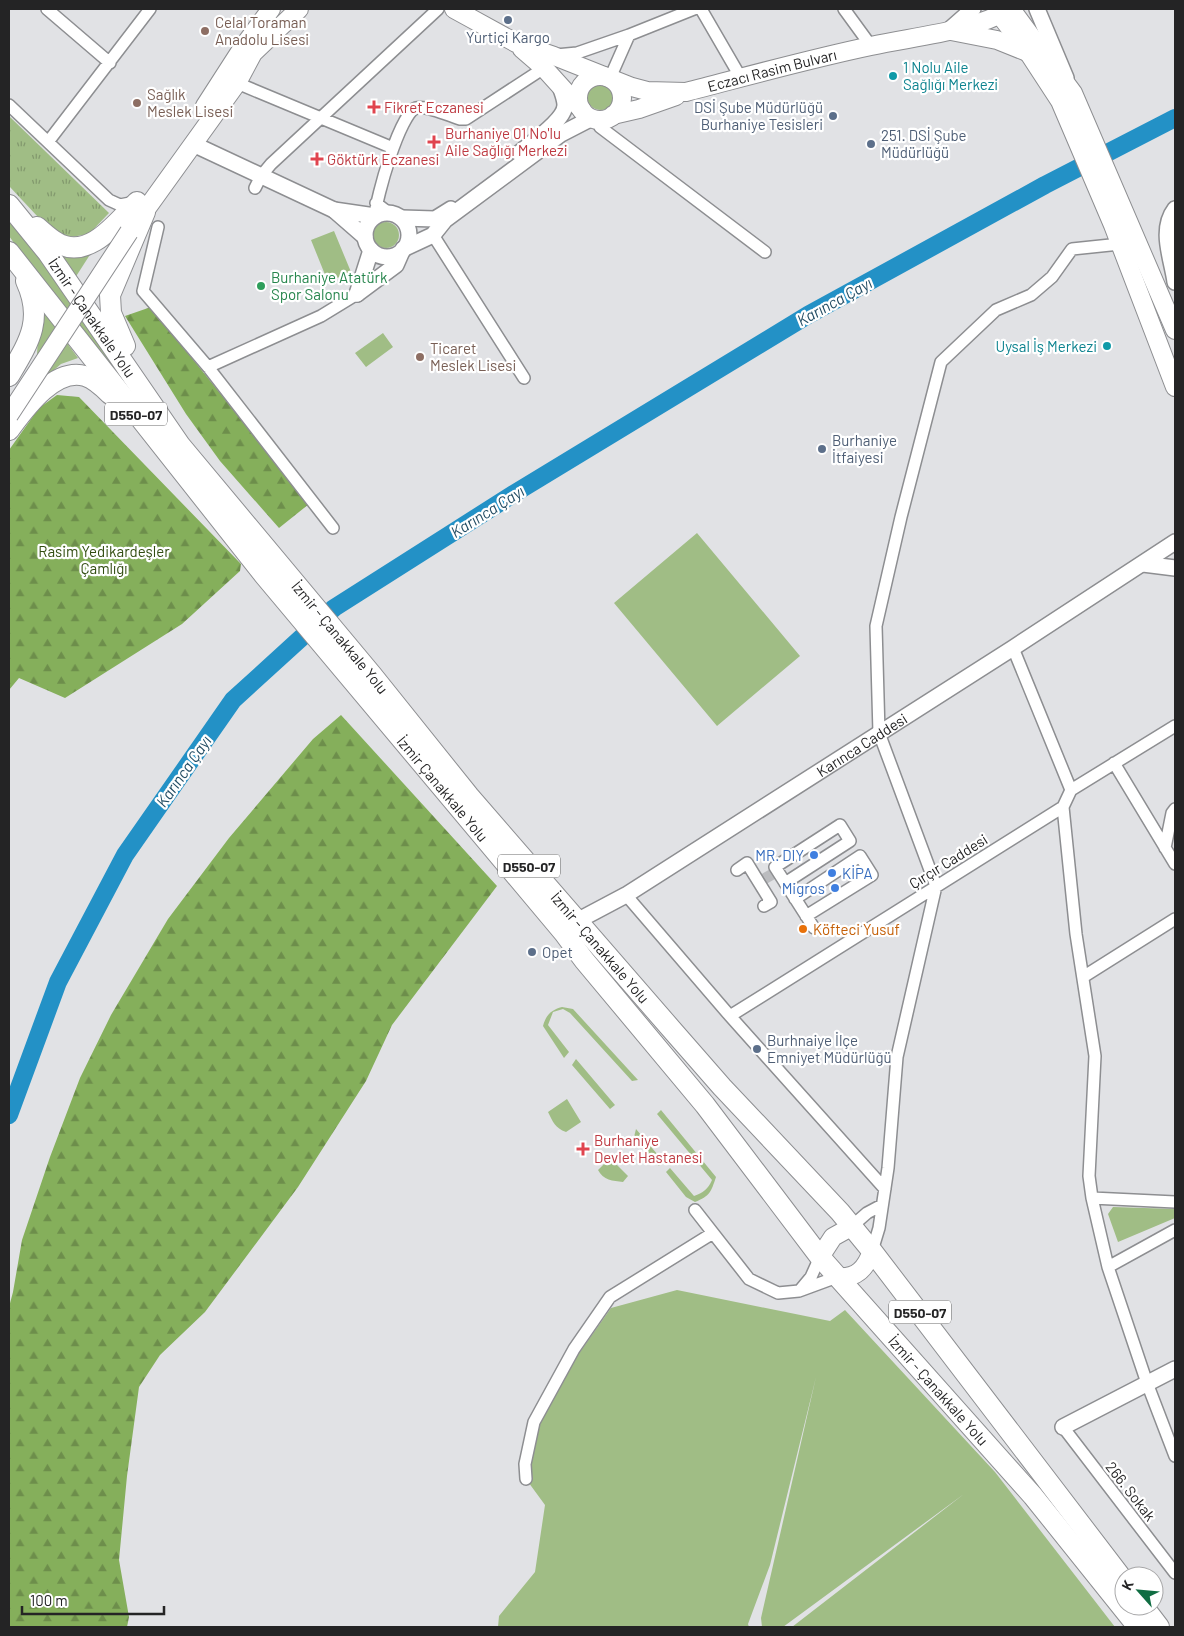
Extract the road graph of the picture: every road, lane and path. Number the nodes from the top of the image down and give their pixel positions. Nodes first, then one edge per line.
1 (47, 9) edge
2 (150, 9) edge
3 (271, 9) edge
4 (299, 9) edge
5 (438, 9) edge
6 (454, 9) edge
7 (694, 9) edge
8 (702, 9) edge
9 (844, 9) edge
10 (973, 9) edge
11 (1037, 9) edge
12 (1005, 10) edge
13 (948, 31) junction
14 (629, 35) junction
15 (871, 46) junction
16 (1028, 52) junction
17 (549, 62) junction
18 (110, 63) junction
19 (610, 78) junction
20 (741, 78) junction
21 (237, 83) junction
22 (560, 86) junction
23 (686, 92) junction
24 (1067, 97) junction
25 (9, 105) edge
26 (596, 116) junction
27 (321, 118) junction
28 (48, 142) junction
29 (192, 144) junction
30 (393, 148) junction
31 (258, 182) junction
32 (9, 204) edge
33 (141, 207) junction
34 (1175, 209) edge
35 (334, 210) junction
36 (385, 213) junction
37 (1120, 222) junction
38 (158, 227) dead end
39 (125, 229) junction
40 (433, 235) junction
41 (368, 244) junction
42 (1120, 244) junction
43 (403, 249) junction
44 (765, 252) dead end
45 (13, 257) edge
46 (1175, 282) edge
47 (357, 294) junction
48 (1145, 310) junction
49 (1173, 320) edge
50 (208, 367) junction
51 (9, 376) edge
52 (524, 378) dead end
53 (1175, 387) edge
54 (9, 393) edge
55 (146, 394) junction
56 (9, 415) edge
57 (146, 428) junction
58 (9, 430) edge
59 (333, 528) dead end
60 (1174, 545) edge
61 (1143, 564) junction
62 (1175, 568) edge
63 (272, 570) junction
64 (1013, 648) junction
65 (364, 682) junction
66 (1175, 726) edge
67 (879, 733) junction
68 (1114, 763) junction
69 (1072, 790) junction
70 (1063, 807) junction
71 (1175, 809) edge
72 (850, 841) junction
73 (1166, 848) junction
74 (860, 856) junction
75 (1175, 864) edge
76 (737, 870) dead end
77 (785, 883) junction
78 (936, 886) junction
79 (626, 895) junction
80 (795, 899) junction
81 (764, 906) dead end
82 (806, 916) junction
83 (1175, 919) edge
84 (577, 921) junction
85 (814, 928) dead end
86 (1083, 977) junction
87 (730, 1016) junction
88 (705, 1104) joint
89 (885, 1189) junction
90 (1092, 1198) junction
91 (1175, 1202) edge
92 (882, 1205) junction
93 (695, 1210) dead end
94 (851, 1227) junction
95 (1175, 1230) edge
96 (713, 1233) junction
97 (872, 1251) junction
98 (820, 1257) junction
99 (1108, 1266) junction
100 (837, 1277) junction
101 (799, 1291) junction
102 (1175, 1369) edge
103 (1147, 1383) junction
104 (1063, 1427) joint
105 (1175, 1456) edge
106 (526, 1479) dead end
107 (1114, 1568) edge
108 (1175, 1573) edge
109 (1151, 1616) edge
110 (1138, 1627) edge
111 (1159, 1627) edge

1 - 18 street
2 - 18 street
3 - 33 main road
4 - 21 main road
5 - 27 street
6 - 17 main road
7 - 14 street
8 - 20 street
9 - 15 street
10 - 13 street
11 - 24 street
12 - 13 main road, Eczacı Rasim Bulvarı
12 - 16 main road
12 - 24 main road
13 - 15 main road, Eczacı Rasim Bulvarı
13 - 16 main road
14 - 17 street
14 - 19 street
15 - 20 main road, Eczacı Rasim Bulvarı
16 - 24 main road
17 - 19 main road, Eczacı Rasim Bulvarı
17 - 22 main road
17 - 30 street
18 - 28 street
19 - 23 main road, Eczacı Rasim Bulvarı
19 - 26 main road
19 - 26 main road
20 - 23 main road, Eczacı Rasim Bulvarı
21 - 27 street
21 - 29 main road
22 - 26 main road
22 - 36 street
23 - 26 main road
24 - 37 main road
25 - 28 street
26 - 40 street
26 - 44 street
27 - 30 street
27 - 31 street
28 - 33 street
29 - 31 street
29 - 33 main road
30 - 36 street
31 - 35 street
32 - 33 highway
32 - 55 highway, İzmir - Çanakkale Yolu / D550-07
33 - 39 main road
33 - 55 highway
34 - 46 street
35 - 36 street
35 - 41 street
36 - 41 street
36 - 43 street
37 - 42 main road
37 - 49 main road
38 - 50 street
39 - 54 main road
39 - 56 main road, bridge
40 - 43 street
40 - 52 street
41 - 43 street
41 - 47 street
42 - 48 main road
42 - 67 street
43 - 47 street
45 - 51 highway
45 - 57 highway, İzmir - Çanakkale Yolu / D550-07
47 - 50 street
48 - 49 street
48 - 53 main road
50 - 59 street
55 - 63 highway, İzmir - Çanakkale Yolu / D550-07
57 - 58 highway
57 - 63 highway, İzmir - Çanakkale Yolu / D550-07
60 - 61 street, Karınca Caddesi
61 - 62 street
61 - 64 street, Karınca Caddesi
63 - 65 highway, İzmir - Çanakkale Yolu / D550-07
64 - 67 street, Karınca Caddesi
64 - 69 street
65 - 84 highway, İzmir - Çanakkale Yolu / D550-07
65 - 88 highway, İzmir Çanakkale Yolu / D550-07
66 - 68 street
67 - 78 street
67 - 79 street, Karınca Caddesi
68 - 69 street
68 - 73 street
69 - 70 street
70 - 78 street, Çırçır Caddesi
70 - 86 street
71 - 73 street
72 - 74 street
72 - 77 street
72 - 77 street
73 - 75 street
74 - 80 street
74 - 82 street
76 - 81 street
77 - 80 street
78 - 87 street, Çırçır Caddesi
78 - 89 street
79 - 84 street, Karınca Caddesi
79 - 87 street
80 - 82 street
82 - 85 street
83 - 86 street
84 - 94 highway, İzmir - Çanakkale Yolu / D550-07
86 - 90 street
87 - 89 street
88 - 98 highway, İzmir - Çanakkale Yolu / D550-07
89 - 92 street
90 - 91 street
90 - 99 street
92 - 94 street
92 - 97 street
93 - 96 street
94 - 97 highway, İzmir - Çanakkale Yolu / D550-07
94 - 98 main road
95 - 99 street
96 - 101 street
96 - 106 street
97 - 100 main road
97 - 107 highway, İzmir - Çanakkale Yolu / D550-07
98 - 100 highway, İzmir - Çanakkale Yolu / D550-07
98 - 101 street
99 - 103 street
100 - 101 street
100 - 110 highway, İzmir - Çanakkale Yolu / D550-07
102 - 103 street
103 - 104 street
103 - 105 street
104 - 108 street, 266. Sokak
109 - 111 highway

